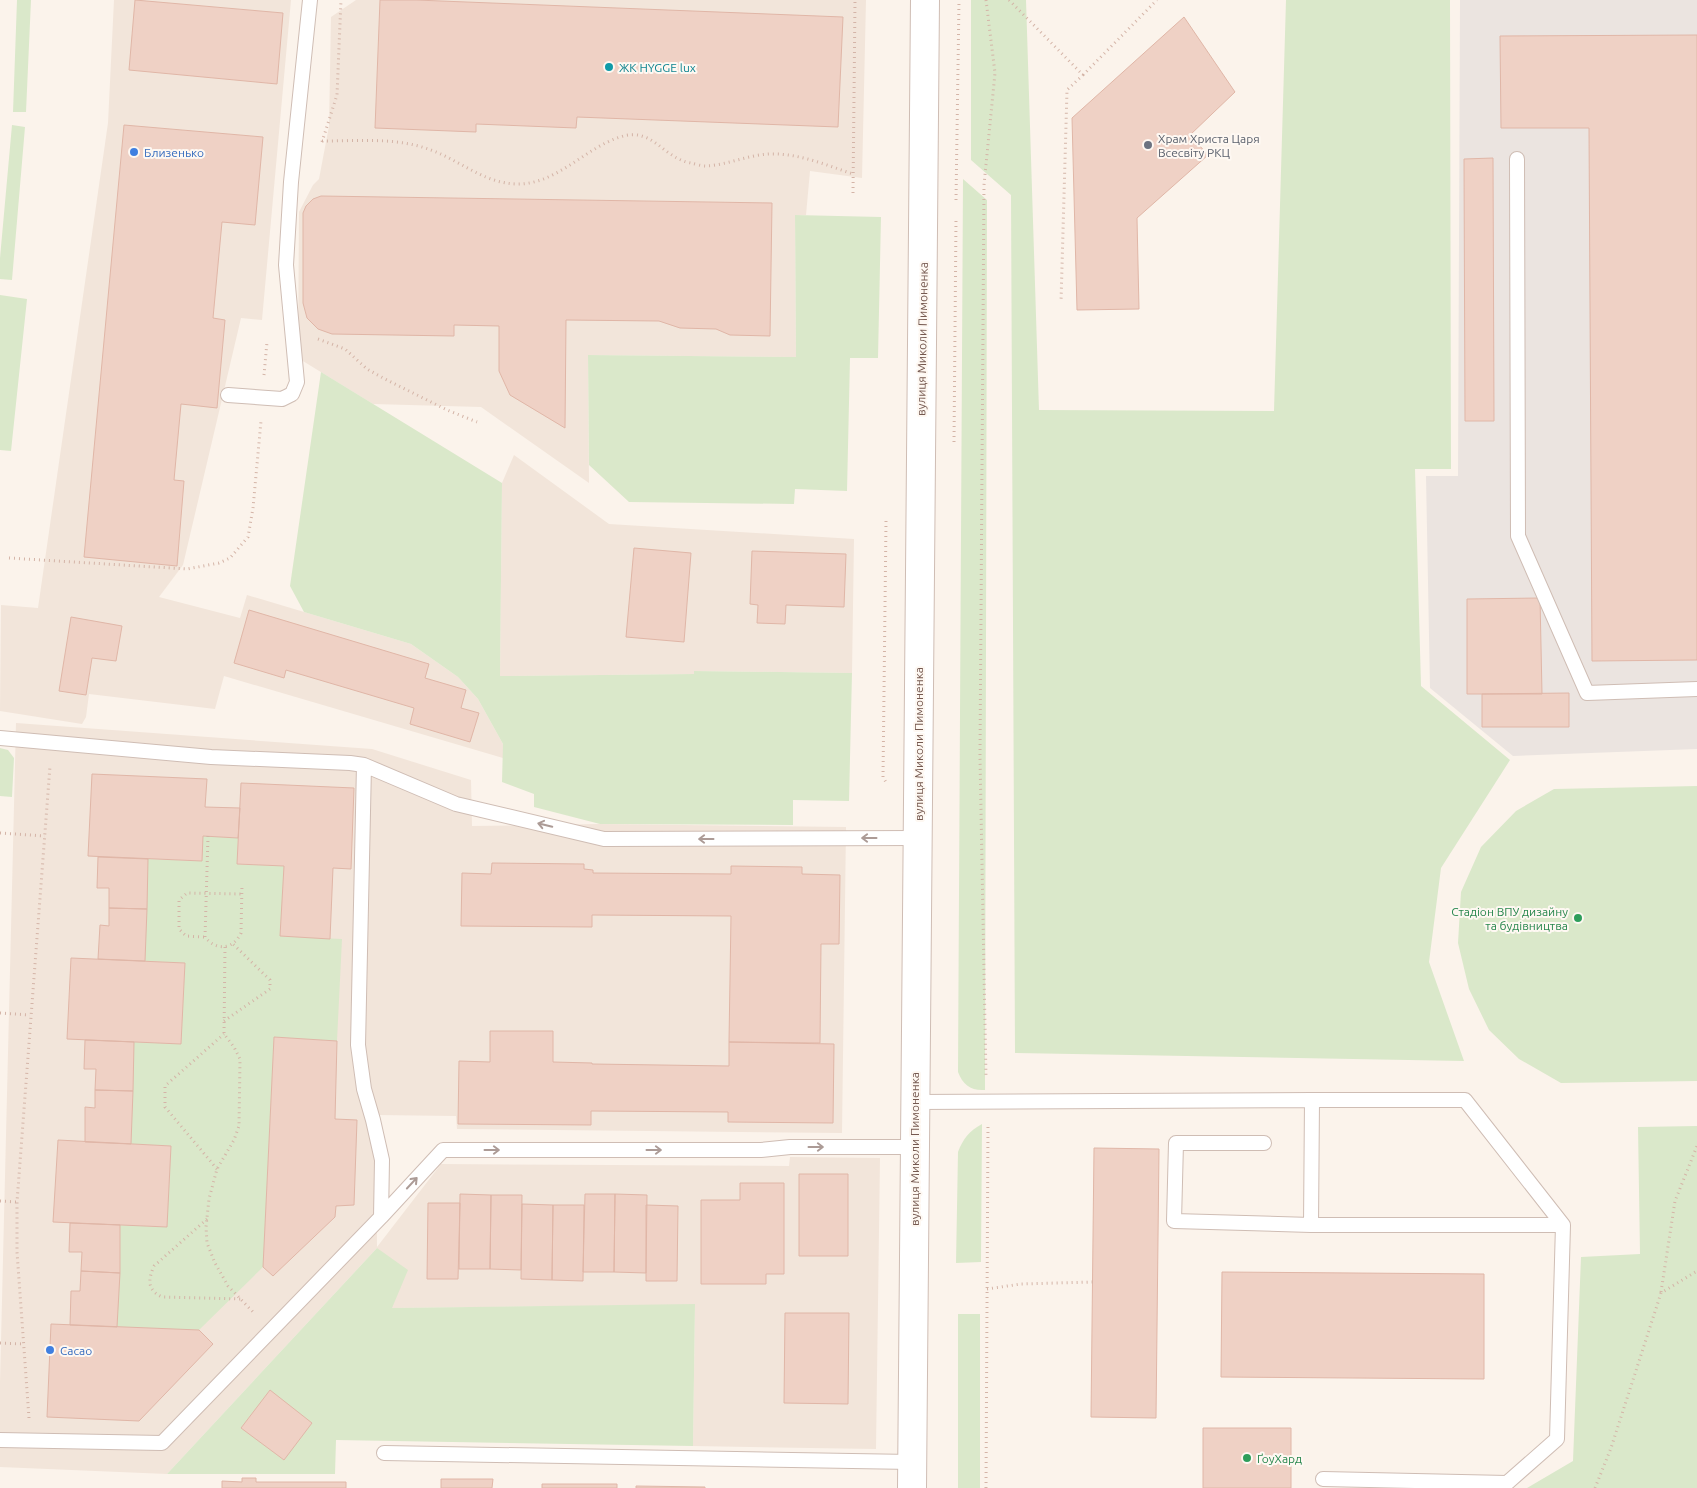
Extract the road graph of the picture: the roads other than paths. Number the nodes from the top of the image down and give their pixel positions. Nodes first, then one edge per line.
1 (310, 0) edge
2 (925, 0) edge
3 (1517, 159) dead end
4 (228, 395) dead end
5 (1697, 689) edge
6 (0, 738) edge
7 (364, 765) junction
8 (917, 838) junction
9 (1312, 1100) junction
10 (915, 1102) junction
11 (1264, 1143) dead end
12 (914, 1147) junction
13 (381, 1217) junction
14 (1563, 1225) junction
15 (1311, 1226) junction
16 (0, 1440) edge
17 (384, 1453) dead end
18 (912, 1475) edge
19 (1323, 1479) dead end

1 - 4 lane
2 - 8 street, вулиця Миколи Пимоненка
3 - 5 lane
6 - 7 lane
8 -> 7 lane
7 - 13 lane
8 - 10 street, вулиця Миколи Пимоненка
9 - 10 lane
9 - 14 lane
9 - 15 lane
10 - 12 street, вулиця Миколи Пимоненка
11 - 15 lane
13 -> 12 lane
12 - 18 street, вулиця Миколи Пимоненка
13 - 16 lane
14 - 15 lane
14 - 19 lane
17 - 18 lane

